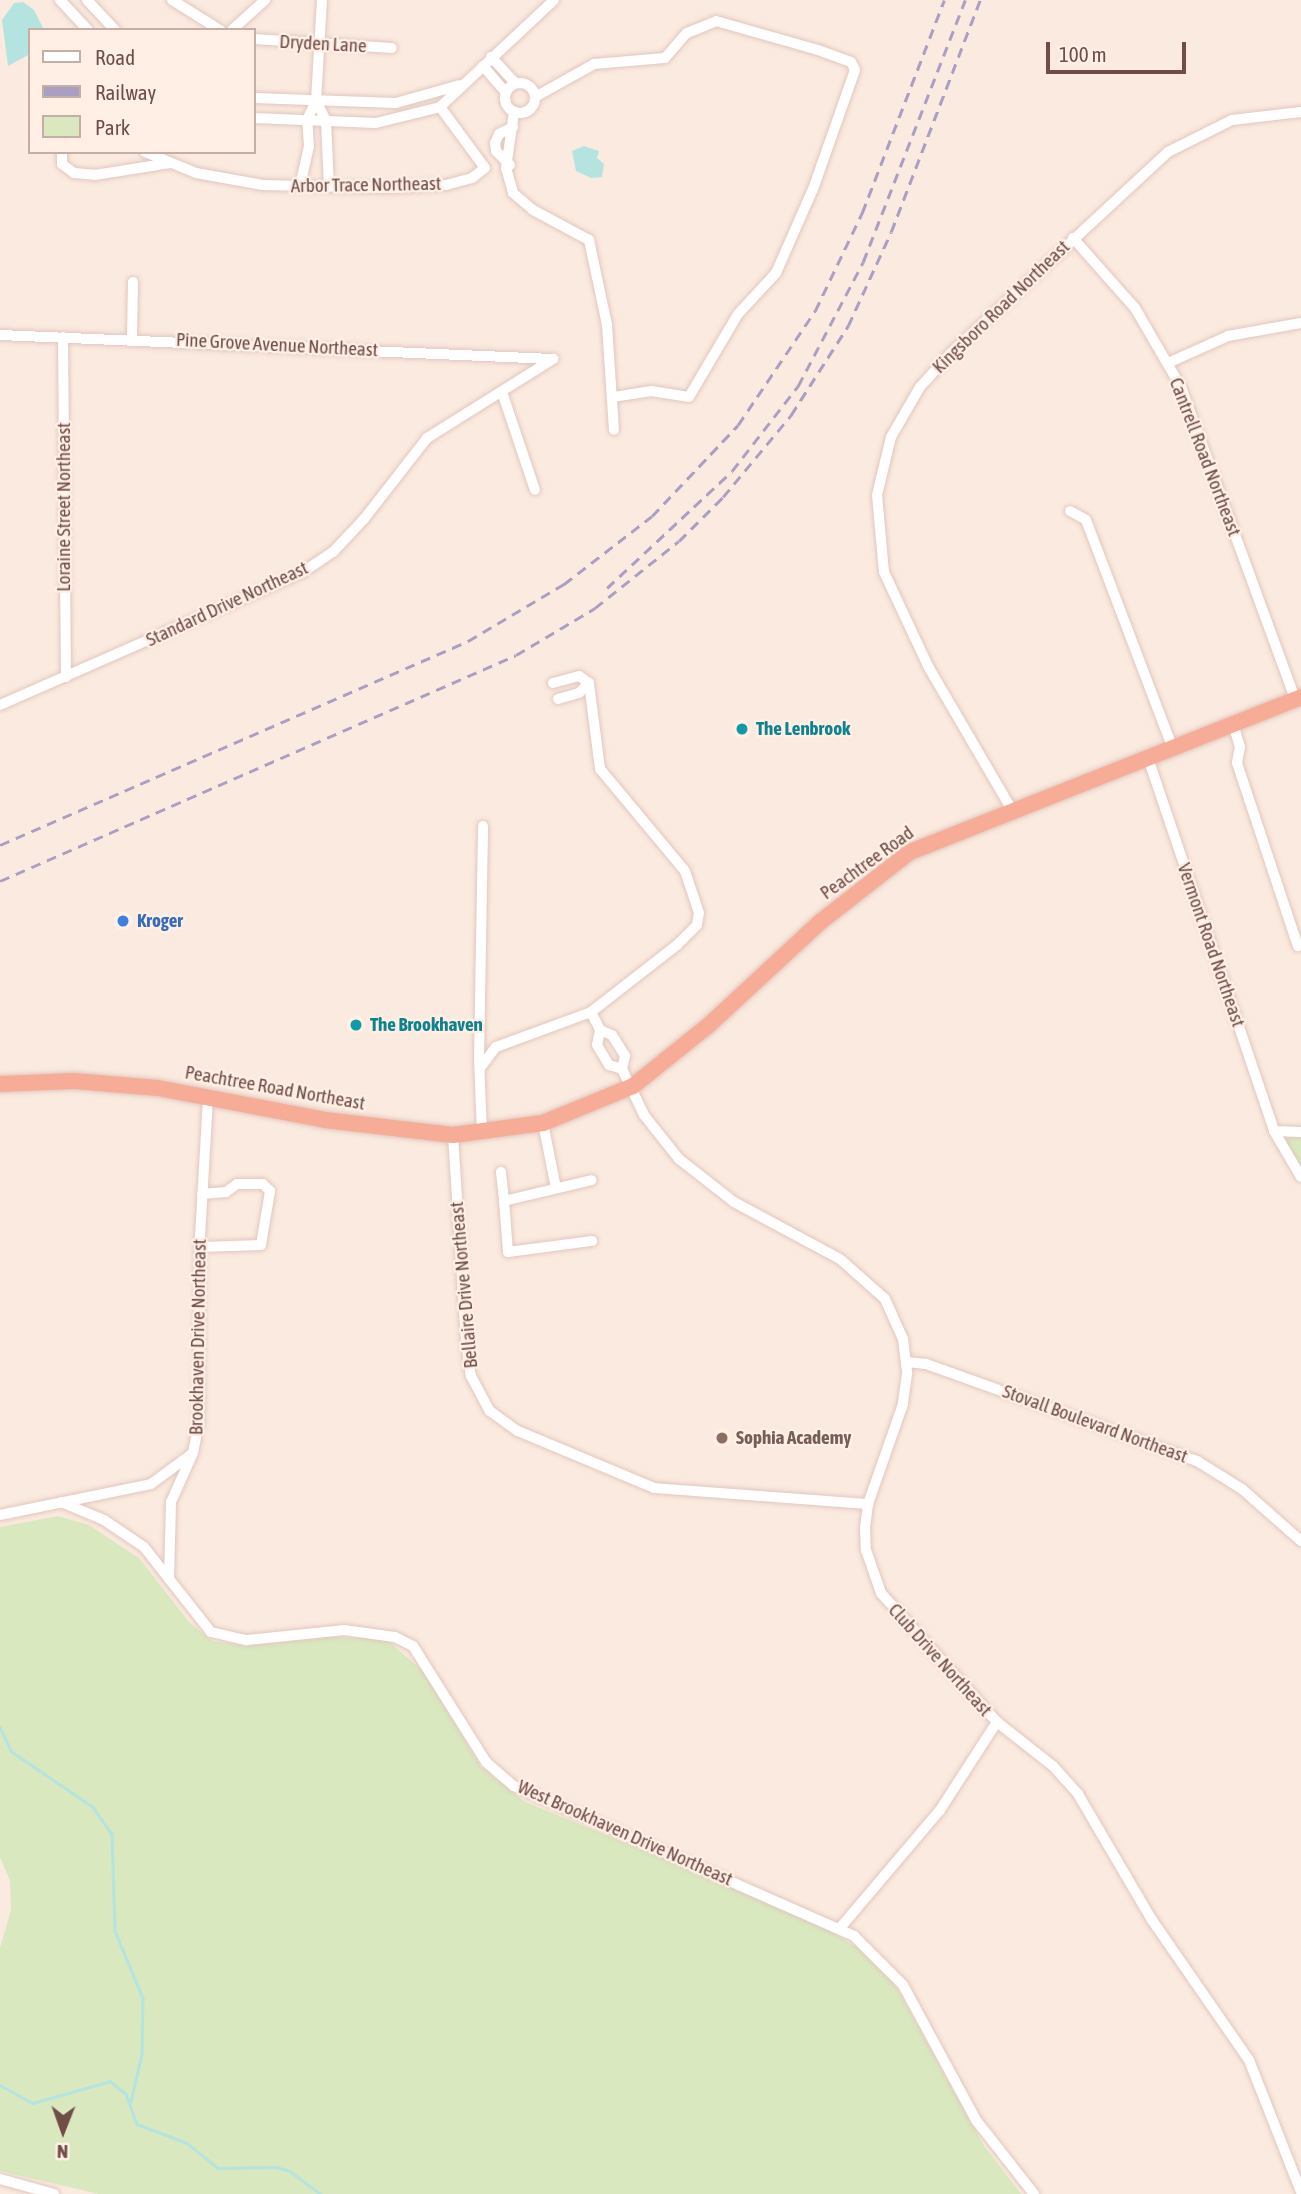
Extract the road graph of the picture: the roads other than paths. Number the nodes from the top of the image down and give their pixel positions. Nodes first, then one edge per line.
1 (60, 0) edge
2 (87, 0) edge
3 (172, 0) edge
4 (265, 0) edge
5 (322, 0) edge
6 (554, 0) edge
7 (87, 28) edge
8 (114, 28) edge
9 (217, 28) edge
10 (234, 28) edge
11 (256, 39) edge
12 (320, 44) junction
13 (392, 48) dead end
14 (491, 57) junction
15 (483, 66) junction
16 (464, 83) junction
17 (515, 83) junction
18 (506, 92) junction
19 (535, 97) junction
20 (256, 98) edge
21 (316, 101) junction
22 (440, 107) junction
23 (514, 112) junction
24 (1301, 112) edge
25 (256, 118) edge
26 (307, 120) junction
27 (326, 121) junction
28 (513, 127) junction
29 (62, 154) edge
30 (150, 154) edge
31 (170, 163) junction
32 (509, 163) junction
33 (300, 186) junction
34 (329, 186) junction
35 (1073, 238) junction
36 (133, 282) dead end
37 (1301, 323) edge
38 (0, 335) edge
39 (63, 337) junction
40 (132, 338) junction
41 (553, 359) joint
42 (1168, 363) junction
43 (502, 392) junction
44 (612, 397) junction
45 (614, 430) dead end
46 (535, 490) dead end
47 (1070, 511) dead end
48 (66, 677) junction
49 (589, 683) junction
50 (1298, 698) edge
51 (0, 705) edge
52 (1233, 724) junction
53 (1173, 749) junction
54 (1148, 758) junction
55 (1012, 810) junction
56 (483, 826) dead end
57 (1298, 946) dead end
58 (591, 1012) junction
59 (600, 1030) junction
60 (480, 1068) junction
61 (622, 1069) junction
62 (0, 1084) edge
63 (633, 1086) junction
64 (208, 1098) junction
65 (542, 1123) junction
66 (1275, 1131) junction
67 (1301, 1132) edge
68 (482, 1133) junction
69 (453, 1135) junction
70 (500, 1172) dead end
71 (1301, 1177) edge
72 (592, 1180) dead end
73 (556, 1188) junction
74 (202, 1194) junction
75 (504, 1201) junction
76 (592, 1241) dead end
77 (200, 1247) junction
78 (907, 1362) junction
79 (193, 1453) junction
80 (61, 1502) junction
81 (868, 1503) junction
82 (0, 1515) edge
83 (1301, 1541) edge
84 (169, 1579) junction
85 (997, 1722) junction
86 (840, 1928) junction
87 (0, 2179) edge
88 (1301, 2192) edge
89 (54, 2194) edge
90 (1034, 2194) edge

1 - 7 street
2 - 8 street
3 - 9 street
4 - 10 street
5 - 12 street
6 - 14 street
11 - 12 street, Dryden Lane
12 - 13 street, Dryden Lane
12 - 21 street
14 - 15 street
14 - 17 street
15 - 16 street
15 - 18 street
16 - 21 street
16 - 22 street
17 - 18 street
17 - 19 street
18 - 23 street
19 - 23 street
19 - 44 street
20 - 21 street
21 - 26 street
21 - 27 street
22 - 27 street
22 - 34 street, Arbor Trace Northeast
23 - 28 street
24 - 35 street, Kingsboro Road Northeast
25 - 26 street
26 - 27 street
26 - 33 street
27 - 34 street
28 - 32 street
28 - 32 street
29 - 31 street, Arbor Trace Northeast
30 - 31 street, Arbor Trace Northeast
31 - 33 street, Arbor Trace Northeast
32 - 44 street
33 - 34 street, Arbor Trace Northeast
35 - 42 street, Cantrell Road Northeast
35 - 55 street, Kingsboro Road Northeast
36 - 40 street
37 - 42 street
38 - 39 street, Pine Grove Avenue Northeast
39 - 40 street, Pine Grove Avenue Northeast
39 - 48 street, Loraine Street Northeast
40 - 41 street, Pine Grove Avenue Northeast
41 - 43 street, Standard Drive Northeast
42 - 50 street, Cantrell Road Northeast
43 - 46 street
43 - 48 street, Standard Drive Northeast
44 - 45 street
47 - 53 street
48 - 51 street, Standard Drive Northeast
49 - 49 street
49 - 58 street
50 - 52 highway, Peachtree Road
52 - 53 highway, Peachtree Road
52 - 57 street
53 - 54 highway, Peachtree Road
54 - 55 highway, Peachtree Road
54 - 66 street, Vermont Road Northeast
55 - 63 highway, Peachtree Road
56 - 60 street
58 - 59 street
58 - 60 street
59 - 61 street
59 - 61 street
60 - 68 street
61 - 63 street, Club Drive Northeast
62 - 64 highway, Peachtree Road Northeast
63 - 65 highway, Peachtree Road
63 - 78 street, Club Drive Northeast
64 - 69 highway, Peachtree Road Northeast
64 - 74 street, Brookhaven Drive Northeast
65 - 68 highway, Peachtree Road Northeast
65 - 73 street
66 - 67 street
66 - 71 street, Vermont Road Northeast
68 - 69 highway, Peachtree Road Northeast
69 - 81 street, Bellaire Drive Northeast
70 - 75 street
72 - 73 street
73 - 75 street
74 - 77 street, Brookhaven Drive Northeast
74 - 77 street
75 - 76 street
77 - 79 street, Brookhaven Drive Northeast
78 - 81 street, Club Drive Northeast
78 - 83 street, Stovall Boulevard Northeast
79 - 80 street, Brookhaven Drive Northeast
79 - 84 street
80 - 82 street, Brookhaven Drive Northeast
80 - 84 street, West Brookhaven Drive Northeast
81 - 85 street, Club Drive Northeast
84 - 86 street, West Brookhaven Drive Northeast
85 - 86 street
85 - 88 street, Club Drive Northeast
86 - 90 street, West Brookhaven Drive Northeast
87 - 89 street

